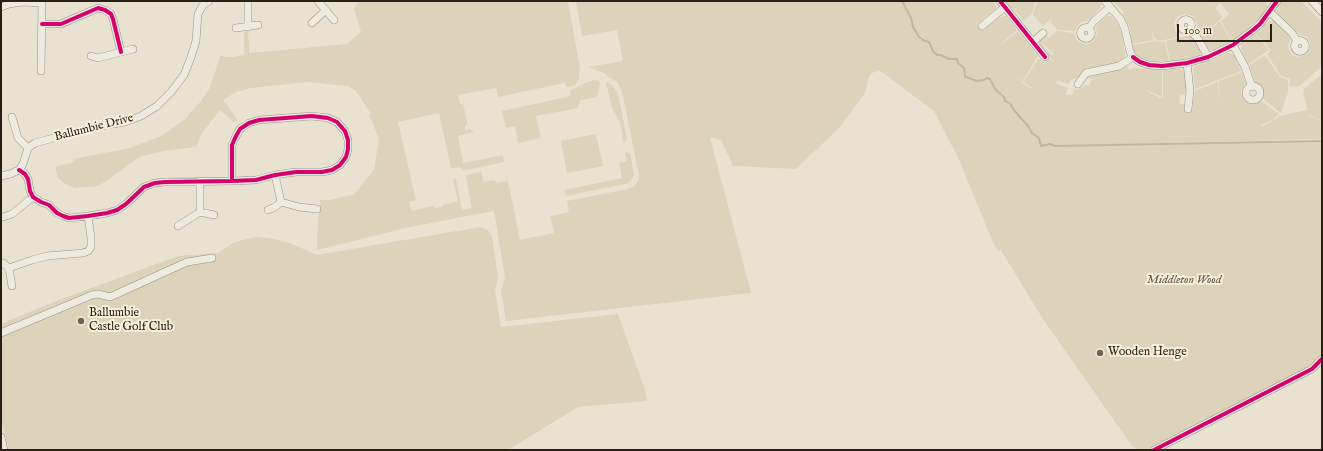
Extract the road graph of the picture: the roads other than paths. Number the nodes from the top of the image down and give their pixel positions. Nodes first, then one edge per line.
1 (208, 1) edge
2 (248, 1) edge
3 (318, 1) edge
4 (42, 2) edge
5 (1275, 2) edge
6 (1317, 3) edge
7 (98, 4) edge
8 (1002, 4) edge
9 (1108, 4) edge
10 (1, 7) edge
11 (326, 10) junction
12 (1270, 12) junction
13 (1322, 12) edge
14 (334, 20) dead end
15 (312, 23) dead end
16 (42, 24) junction
17 (258, 26) dead end
18 (982, 26) dead end
19 (248, 27) junction
20 (236, 28) dead end
21 (1089, 28) dead end
22 (1190, 30) dead end
23 (1043, 33) dead end
24 (1297, 41) dead end
25 (1033, 42) junction
26 (1233, 45) junction
27 (133, 49) dead end
28 (121, 52) junction
29 (91, 56) dead end
30 (1045, 57) dead end
31 (1132, 57) junction
32 (1208, 57) junction
33 (1187, 62) junction
34 (41, 71) dead end
35 (1078, 84) dead end
36 (1252, 86) dead end
37 (1188, 109) dead end
38 (12, 117) dead end
39 (28, 148) junction
40 (19, 170) junction
41 (275, 175) junction
42 (1, 176) edge
43 (200, 181) junction
44 (232, 181) junction
45 (33, 196) junction
46 (281, 202) junction
47 (317, 209) dead end
48 (268, 210) dead end
49 (200, 212) junction
50 (214, 215) dead end
51 (88, 216) junction
52 (3, 218) dead end
53 (178, 226) dead end
54 (212, 258) dead end
55 (12, 286) dead end
56 (1, 333) edge
57 (1322, 359) edge
58 (1, 437) edge
59 (4, 450) edge
60 (1154, 450) edge

1 - 39 street, Ballumbie Drive
2 - 19 street
3 - 11 street
4 - 10 street
4 - 16 street
5 - 12 street
6 - 13 street
7 - 16 street
7 - 28 street
8 - 18 street
8 - 25 street
9 - 21 street
9 - 31 street
11 - 14 street
11 - 15 street
12 - 24 street
12 - 26 street
16 - 34 street
17 - 19 street
19 - 20 street
22 - 32 street
23 - 25 street
25 - 30 street
26 - 32 street
26 - 36 street
27 - 28 street
28 - 29 street
31 - 33 street
31 - 35 street
32 - 33 street
33 - 37 street
38 - 39 street
39 - 40 street
40 - 42 street
40 - 45 street
41 - 44 street
41 - 44 street
41 - 46 street
43 - 44 street
43 - 49 street
43 - 51 street
45 - 51 street
45 - 52 street
46 - 47 street
46 - 48 street
49 - 50 street
49 - 53 street
51 - 55 street
54 - 56 street
57 - 60 street
58 - 59 street

